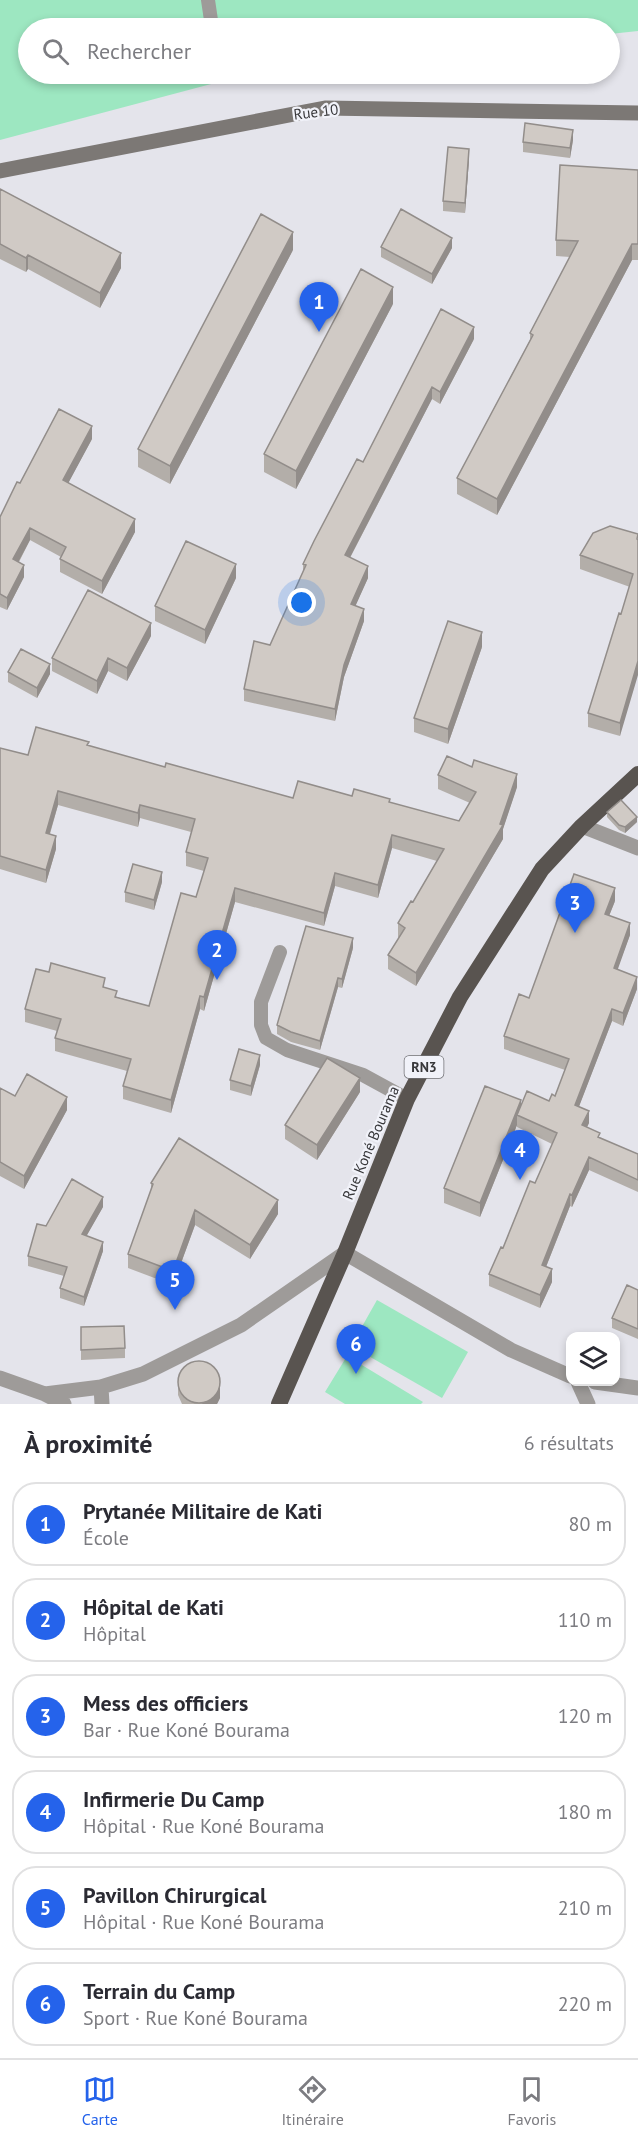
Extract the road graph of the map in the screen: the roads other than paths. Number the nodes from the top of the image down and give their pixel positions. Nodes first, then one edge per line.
1 (208, 0) edge
2 (211, 18) edge
3 (638, 113) edge
4 (0, 171) edge
5 (638, 774) edge
6 (582, 826) junction
7 (638, 848) edge
8 (280, 952) dead end
9 (407, 1099) junction
10 (345, 1253) junction
11 (566, 1374) edge
12 (0, 1378) edge
13 (620, 1385) edge
14 (580, 1386) edge
15 (100, 1387) junction
16 (638, 1388) edge
17 (45, 1394) junction
18 (64, 1404) edge
19 (102, 1404) edge
20 (279, 1404) edge
21 (588, 1404) edge

1 - 2 lane
3 - 4 main road, Rue 10
5 - 6 highway, Rue Koné Bourama / RN3
6 - 7 street
6 - 9 highway, Rue Koné Bourama / RN3
8 - 9 lane
9 - 10 highway, Rue Koné Bourama / RN3
10 - 11 street
10 - 15 street
10 - 20 highway, Rue Koné Bourama / RN3
12 - 17 street
13 - 16 street
14 - 21 street
15 - 17 street
15 - 19 street
17 - 18 street

